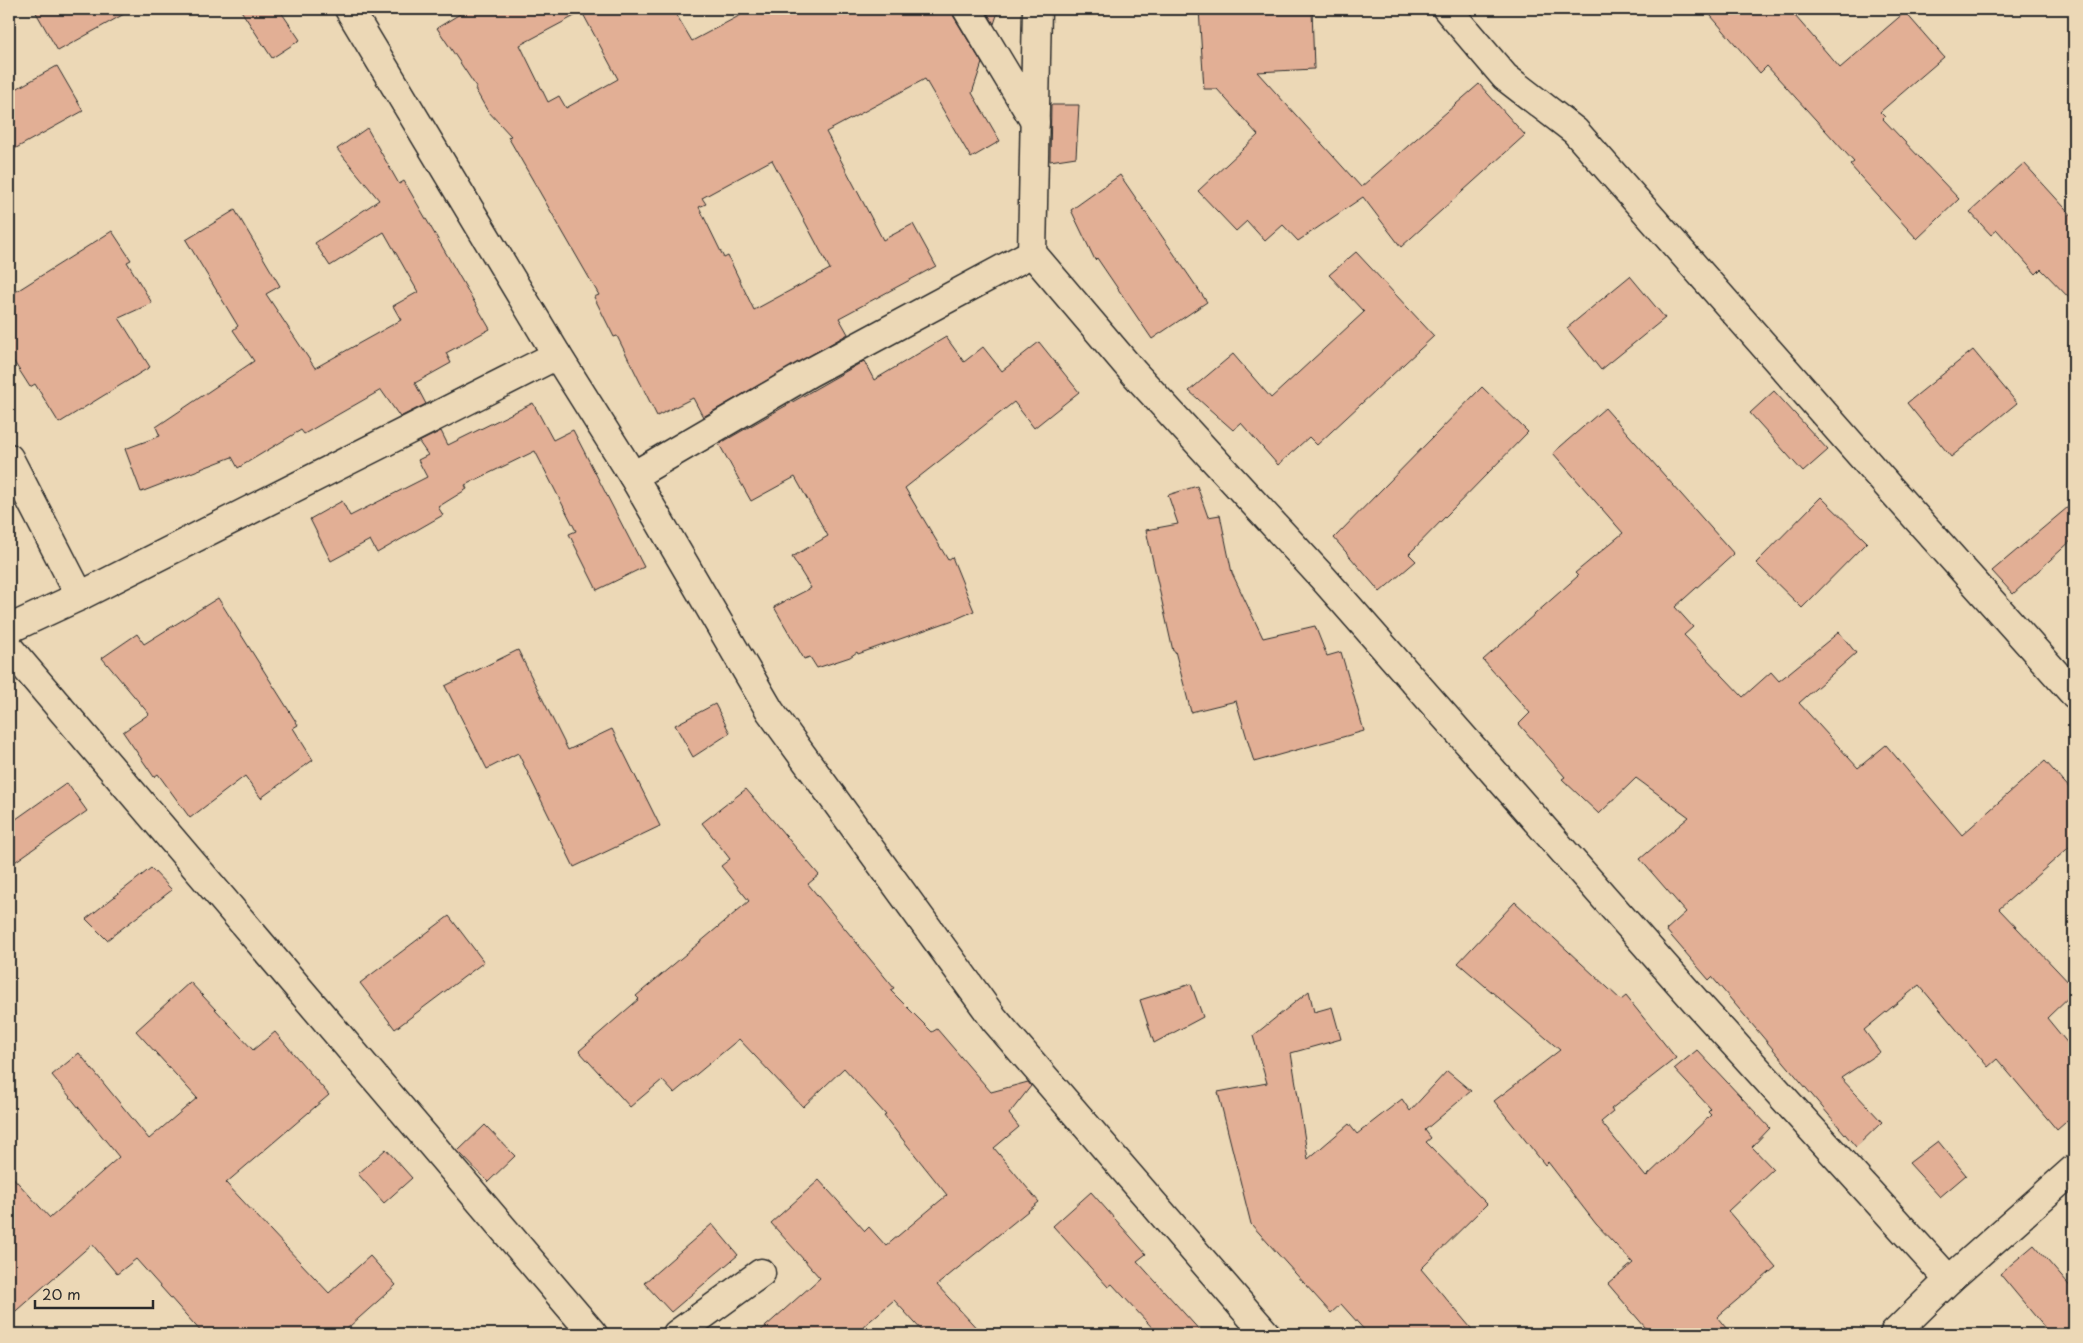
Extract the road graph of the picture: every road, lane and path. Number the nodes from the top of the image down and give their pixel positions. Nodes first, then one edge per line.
1 (350, 9) edge
2 (966, 9) edge
3 (1037, 9) edge
4 (1447, 9) edge
5 (1035, 122) junction
6 (1032, 252) junction
7 (557, 356) junction
8 (9, 458) edge
9 (633, 476) junction
10 (80, 596) junction
11 (9, 629) edge
12 (9, 648) edge
13 (2074, 694) edge
14 (2074, 1169) edge
15 (761, 1273) dead end
16 (1948, 1280) junction
17 (593, 1334) edge
18 (677, 1334) edge
19 (1266, 1334) edge
20 (1894, 1334) edge

1 - 7 street
2 - 5 street
3 - 5 street
4 - 13 street
5 - 6 street
6 - 9 street
6 - 16 street
7 - 9 street
7 - 10 street
8 - 10 street
9 - 19 street
10 - 11 street
12 - 17 street
14 - 16 street
15 - 18 street
16 - 20 street

